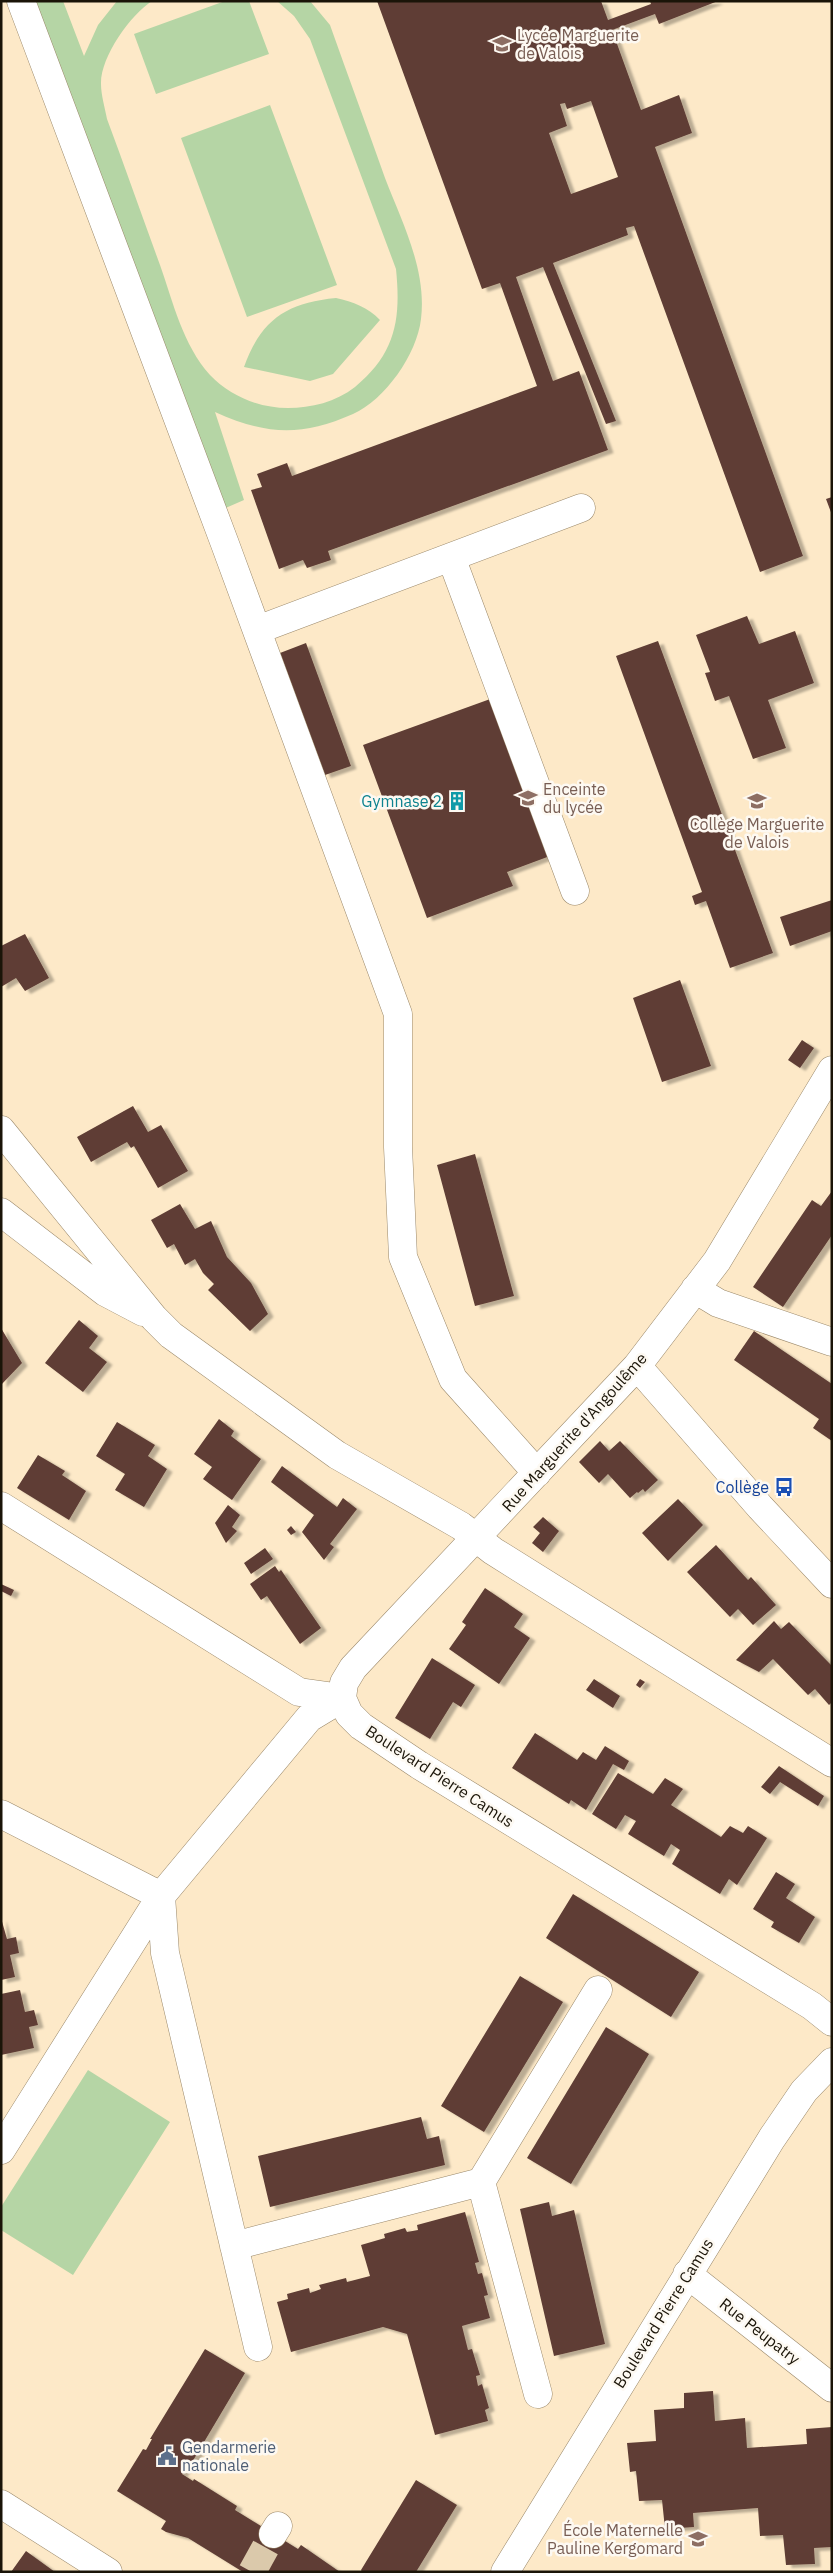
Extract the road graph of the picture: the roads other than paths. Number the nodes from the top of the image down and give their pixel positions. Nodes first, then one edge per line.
1 (21, 1) edge
2 (581, 508) dead end
3 (451, 557) junction
4 (257, 630) junction
5 (575, 891) dead end
6 (832, 1070) edge
7 (1, 1130) edge
8 (1, 1212) edge
9 (695, 1289) junction
10 (154, 1318) junction
11 (832, 1342) edge
12 (638, 1366) junction
13 (537, 1473) junction
14 (1, 1506) edge
15 (476, 1539) junction
16 (832, 1584) edge
17 (342, 1698) junction
18 (832, 1764) edge
19 (1, 1814) edge
20 (161, 1896) junction
21 (598, 1990) dead end
22 (832, 2022) edge
23 (832, 2062) edge
24 (1, 2150) edge
25 (481, 2182) junction
26 (234, 2246) junction
27 (687, 2274) junction
28 (258, 2347) dead end
29 (832, 2388) edge
30 (538, 2394) dead end
31 (1, 2504) edge
32 (108, 2572) edge
33 (505, 2572) edge

1 - 4 street
2 - 3 street
3 - 4 street
3 - 5 street
4 - 13 street
6 - 9 street, Rue Marguerite d'Angoulême
7 - 10 street
8 - 10 street
9 - 11 street
9 - 12 street, Rue Marguerite d'Angoulême
10 - 15 street
12 - 13 street, Rue Marguerite d'Angoulême
12 - 16 street
13 - 15 street, Rue Marguerite d'Angoulême
14 - 17 street
15 - 17 street, Rue Marguerite d'Angoulême
15 - 18 street
17 - 20 street
17 - 22 street, Boulevard Pierre Camus
19 - 20 street
20 - 24 street
20 - 26 street
21 - 25 street
23 - 27 street, Boulevard Pierre Camus
25 - 26 street
25 - 30 street
26 - 28 street
27 - 29 street, Rue Peupatry
27 - 33 street, Boulevard Pierre Camus
31 - 32 street

